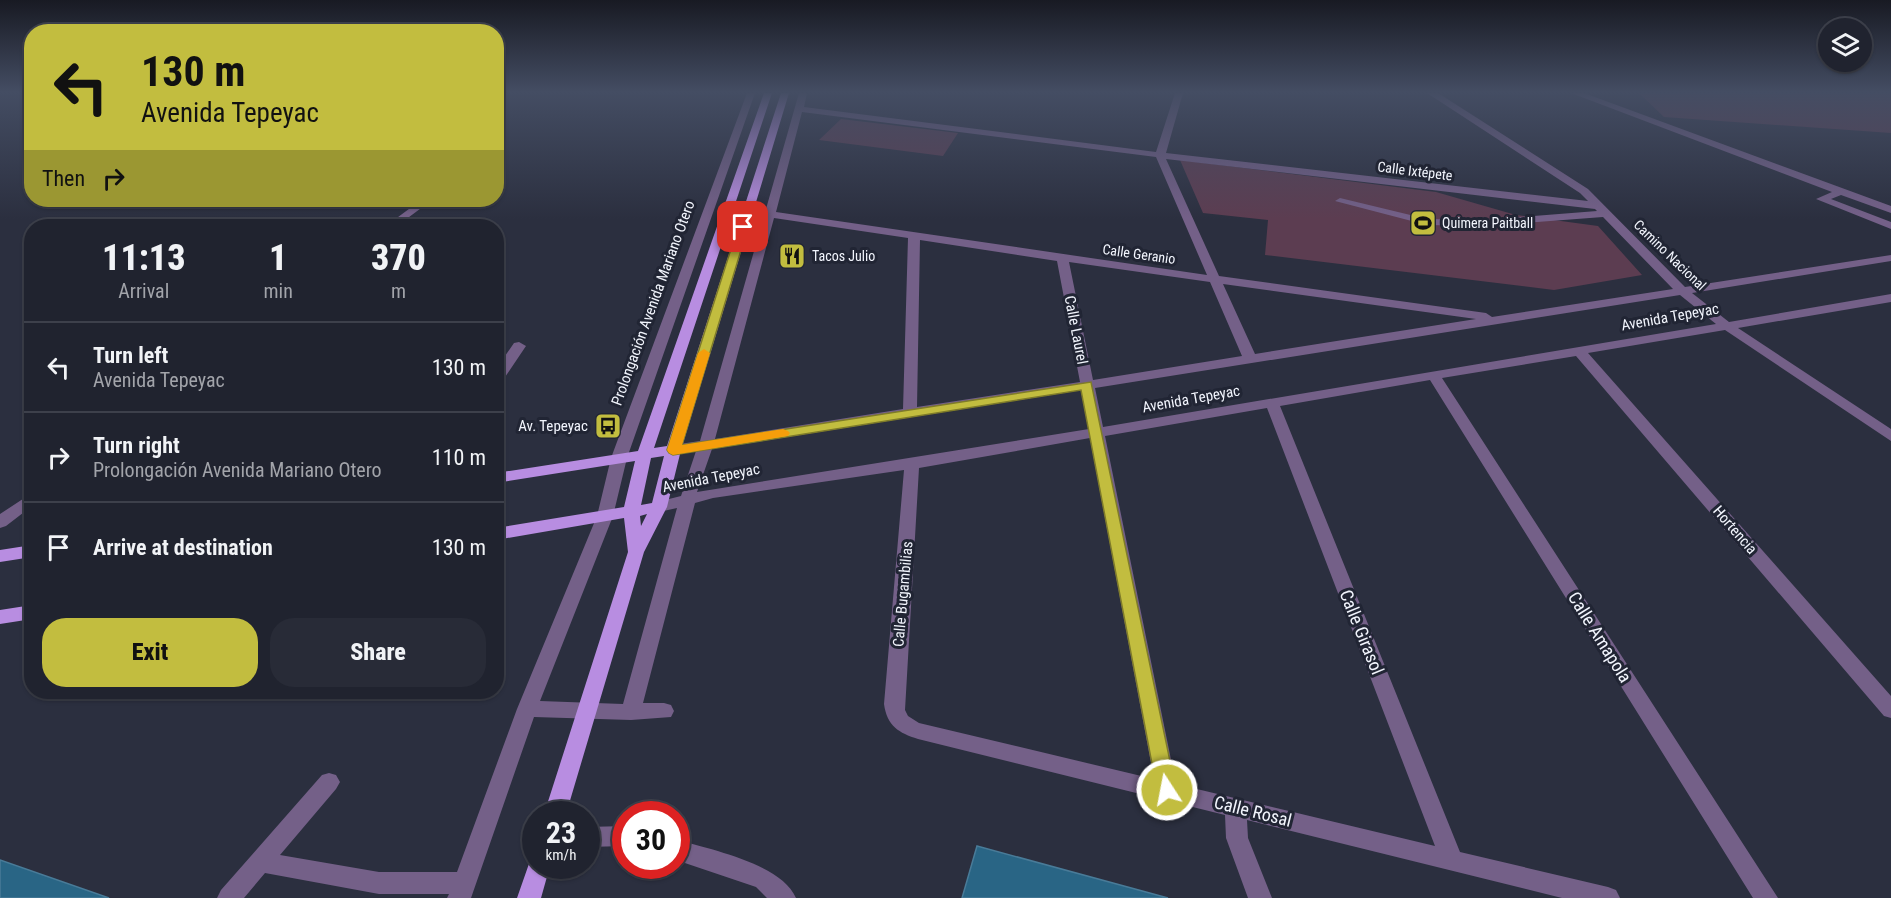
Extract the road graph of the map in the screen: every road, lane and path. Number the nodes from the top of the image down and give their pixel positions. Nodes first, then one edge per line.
1 (736, 135) edge
2 (754, 135) edge
3 (772, 135) edge
4 (792, 135) edge
5 (1002, 135) edge
6 (1166, 135) edge
7 (1493, 135) edge
8 (1687, 135) edge
9 (1160, 155) junction
10 (1840, 192) junction
11 (1340, 201) dead end
12 (417, 207) edge
13 (1603, 210) junction
14 (1891, 210) edge
15 (770, 214) junction
16 (401, 219) edge
17 (1891, 226) edge
18 (914, 237) junction
19 (1062, 258) junction
20 (1891, 258) edge
21 (1215, 279) junction
22 (1682, 291) junction
23 (1891, 298) edge
24 (1504, 320) junction
25 (1727, 326) junction
26 (519, 346) dead end
27 (1579, 351) junction
28 (1250, 359) junction
29 (504, 368) edge
30 (1434, 376) junction
31 (1087, 385) junction
32 (1272, 404) junction
33 (910, 413) junction
34 (1096, 433) junction
35 (1891, 436) edge
36 (706, 445) junction
37 (673, 450) junction
38 (644, 455) junction
39 (619, 458) junction
40 (912, 464) junction
41 (504, 477) edge
42 (688, 499) junction
43 (24, 504) edge
44 (659, 507) junction
45 (631, 512) junction
46 (605, 516) junction
47 (0, 522) edge
48 (504, 533) edge
49 (24, 552) edge
50 (636, 552) junction
51 (0, 556) edge
52 (24, 613) edge
53 (0, 617) edge
54 (527, 709) junction
55 (1891, 710) edge
56 (664, 711) dead end
57 (587, 712) junction
58 (631, 712) junction
59 (899, 723) joint
60 (328, 782) dead end
61 (1167, 790) junction
62 (559, 801) edge
63 (1235, 807) junction
64 (690, 854) edge
65 (1452, 860) junction
66 (261, 862) junction
67 (535, 879) edge
68 (462, 891) edge
69 (229, 898) edge
70 (529, 898) edge
71 (784, 898) edge
72 (1260, 898) edge
73 (1608, 898) edge
74 (1766, 898) edge

1 - 39 street, Prolongación Avenida Mariano Otero
2 - 38 main road
3 - 37 main road
4 - 15 street
5 - 9 street, Calle Ixtépete
6 - 9 street
7 - 13 street, Camino Nacional
8 - 10 street
9 - 13 street, Calle Ixtépete
9 - 21 street
10 - 14 street
10 - 17 street
11 - 13 street
12 - 16 street
13 - 22 street, Camino Nacional
15 - 18 street, Calle Geranio
15 - 36 street
18 - 19 street, Calle Geranio
18 - 33 street
19 - 21 street, Calle Geranio
19 - 31 street, Calle Laurel
20 - 22 street, Avenida Tepeyac
21 - 24 street, Calle Geranio
21 - 28 street
22 - 24 street, Avenida Tepeyac
22 - 25 street, Camino Nacional
23 - 25 street, Avenida Tepeyac
24 - 28 street, Avenida Tepeyac
25 - 27 street, Avenida Tepeyac
25 - 35 street, Camino Nacional
26 - 29 street
27 - 30 street, Avenida Tepeyac
27 - 55 street, Hortencia
28 - 31 street, Avenida Tepeyac
30 - 32 street, Avenida Tepeyac
30 - 74 street, Calle Amapola
31 - 33 street, Avenida Tepeyac
31 - 34 street, Calle Laurel
32 - 34 street, Avenida Tepeyac
32 - 65 street, Calle Girasol
33 - 36 street, Avenida Tepeyac
34 - 40 street, Avenida Tepeyac
34 - 61 street, Calle Laurel
36 - 37 street, Avenida Tepeyac
36 - 42 street
37 - 38 main road, Avenida Tepeyac
37 - 44 main road
38 - 39 main road, Avenida Tepeyac
38 - 45 main road
39 - 41 main road, Avenida Tepeyac
39 - 46 street, Prolongación Avenida Mariano Otero
40 - 42 street, Avenida Tepeyac
40 - 59 street, Calle Bugambilias
42 - 44 street, Avenida Tepeyac
42 - 58 street
43 - 47 street
44 - 45 main road, Avenida Tepeyac
44 - 50 main road
45 - 46 main road, Avenida Tepeyac
45 - 50 main road
46 - 48 main road, Avenida Tepeyac
46 - 54 street, Prolongación Avenida Mariano Otero
49 - 51 main road
50 - 57 main road
52 - 53 main road
54 - 57 street
54 - 68 street, Prolongación Avenida Mariano Otero
56 - 58 street
57 - 58 street
57 - 62 main road
59 - 61 street, Calle Rosal
60 - 66 street
61 - 63 street, Calle Rosal
63 - 65 street, Calle Rosal
63 - 72 street
64 - 71 street
65 - 73 street, Calle Rosal
66 - 68 street
66 - 69 street
67 - 70 main road

